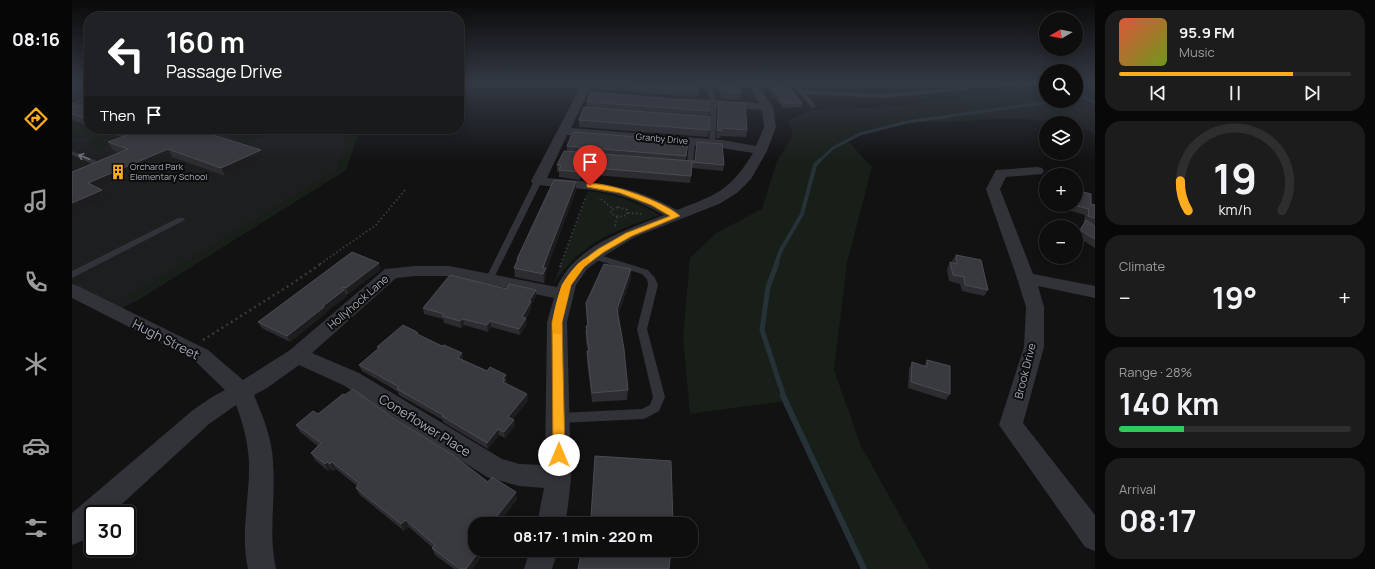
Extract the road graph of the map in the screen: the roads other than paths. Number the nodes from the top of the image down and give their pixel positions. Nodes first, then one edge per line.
1 (578, 109) edge
2 (714, 109) edge
3 (767, 109) edge
4 (705, 121) edge
5 (713, 121) junction
6 (563, 131) junction
7 (692, 141) junction
8 (712, 143) junction
9 (761, 151) junction
10 (72, 153) edge
11 (674, 164) edge
12 (1037, 171) dead end
13 (72, 177) edge
14 (538, 181) junction
15 (676, 216) junction
16 (180, 220) dead end
17 (593, 256) junction
18 (72, 275) edge
19 (1026, 278) junction
20 (489, 280) junction
21 (72, 290) edge
22 (1095, 292) edge
23 (564, 294) junction
24 (297, 355) junction
25 (242, 392) junction
26 (559, 418) junction
27 (558, 478) junction
28 (553, 517) edge
29 (72, 531) edge
30 (1095, 537) edge
31 (542, 557) edge
32 (262, 569) edge
33 (538, 569) edge

1 - 6 street
2 - 5 lane
3 - 9 street
4 - 5 lane
5 - 8 lane
6 - 7 street, Granby Drive
6 - 14 street
7 - 8 street, Granby Drive
7 - 11 lane
8 - 9 street, Granby Drive
9 - 15 street
13 -> 10 lane
12 - 19 street, Brook Drive
14 - 15 street
14 - 20 lane
15 - 17 street
16 - 18 lane
17 - 23 street
17 - 26 lane
19 - 22 street
19 - 30 street, Brook Drive
20 - 23 street, Hollyhock Lane
20 - 24 street, Hollyhock Lane
21 - 25 street, Hugh Street
23 - 26 street
24 - 25 street, Hollyhock Lane
24 - 27 street, Coneflower Place
25 - 29 street, Hollyhock Lane
25 - 32 street, Hugh Street
26 - 27 street
27 - 28 street
31 - 33 street

